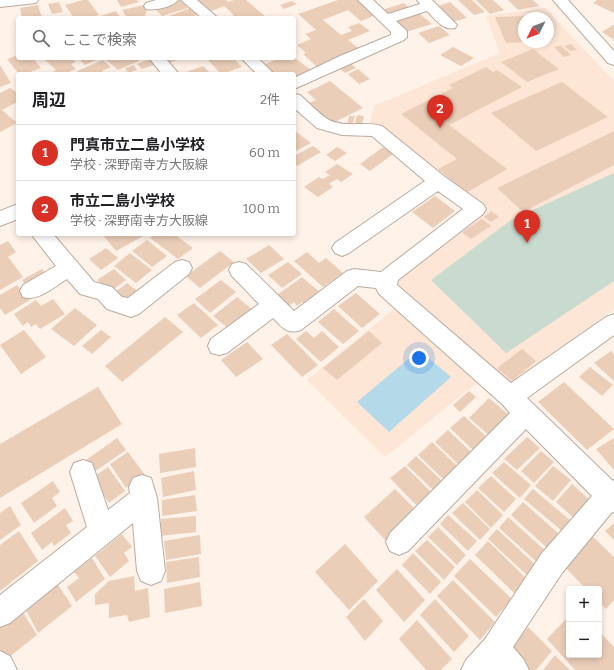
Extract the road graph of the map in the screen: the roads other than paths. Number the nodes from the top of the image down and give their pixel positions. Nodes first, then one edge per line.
1 (31, 0) edge
2 (171, 0) edge
3 (188, 0) edge
4 (365, 0) edge
5 (560, 0) edge
6 (426, 3) edge
7 (0, 4) edge
8 (148, 8) edge
9 (208, 16) edge
10 (386, 19) junction
11 (450, 25) dead end
12 (159, 60) edge
13 (251, 60) edge
14 (614, 60) edge
15 (169, 72) edge
16 (264, 72) edge
17 (296, 83) edge
18 (296, 101) edge
19 (438, 182) junction
20 (16, 212) edge
21 (0, 219) edge
22 (43, 236) edge
23 (342, 248) dead end
24 (70, 268) junction
25 (182, 268) dead end
26 (239, 270) dead end
27 (387, 281) junction
28 (30, 291) dead end
29 (274, 305) junction
30 (614, 323) edge
31 (219, 346) dead end
32 (518, 405) junction
33 (83, 472) dead end
34 (613, 496) edge
35 (102, 532) junction
36 (399, 542) dead end
37 (150, 571) dead end
38 (0, 613) edge
39 (495, 649) junction
40 (0, 666) edge
41 (2, 670) edge
42 (476, 670) edge
43 (514, 670) edge

1 - 7 street
2 - 8 street
3 - 9 street
4 - 10 street
5 - 14 street
6 - 10 street
6 - 11 street
10 - 17 street
12 - 15 street
13 - 16 street
18 - 19 street
19 - 23 street
19 - 27 street
20 - 21 street
22 - 24 street
24 - 25 street
24 - 28 street
26 - 29 street
27 - 29 street
27 - 32 street
29 - 31 street
30 - 32 street
32 - 34 street
32 - 36 street
33 - 35 street
34 - 39 street
35 - 37 street
35 - 38 street
39 - 42 street
39 - 43 street
40 - 41 street

